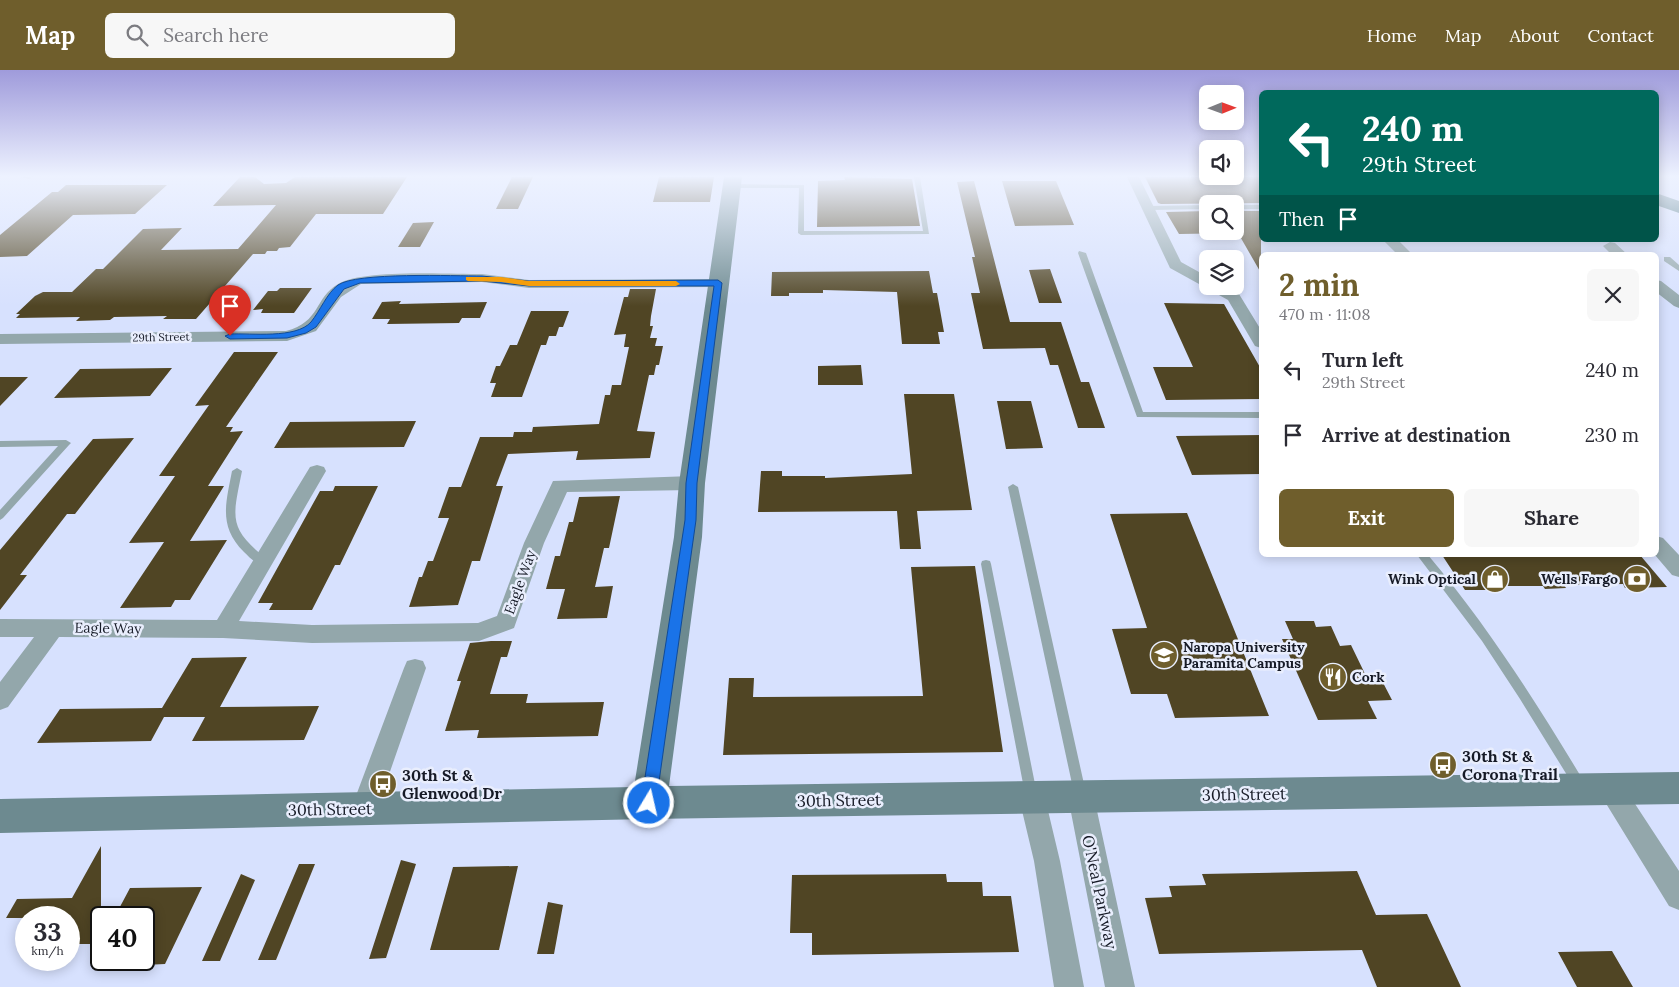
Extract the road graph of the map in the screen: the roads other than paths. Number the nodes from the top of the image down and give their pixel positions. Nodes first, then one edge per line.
1 (727, 220) edge
2 (801, 220) edge
3 (925, 220) edge
4 (1154, 220) edge
5 (1392, 242) edge
6 (1607, 243) edge
7 (1403, 252) edge
8 (1618, 252) edge
9 (1082, 254) dead end
10 (1679, 259) edge
11 (1679, 269) edge
12 (1199, 278) edge
13 (718, 283) junction
14 (1659, 286) edge
15 (1230, 295) edge
16 (1679, 303) edge
17 (0, 339) edge
18 (1259, 340) edge
19 (1259, 415) edge
20 (0, 444) edge
21 (238, 471) dead end
22 (317, 472) dead end
23 (692, 483) junction
24 (1013, 487) dead end
25 (0, 516) edge
26 (1659, 546) edge
27 (1424, 557) edge
28 (263, 562) junction
29 (986, 564) dead end
30 (1679, 569) edge
31 (54, 627) junction
32 (0, 628) edge
33 (223, 629) junction
34 (415, 668) dead end
35 (0, 700) edge
36 (1679, 788) edge
37 (1596, 789) junction
38 (1081, 797) junction
39 (1032, 798) junction
40 (649, 803) junction
41 (364, 809) junction
42 (0, 816) edge
43 (1679, 896) edge
44 (1069, 987) edge
45 (1120, 987) edge

1 - 13 main road
2 - 3 lane
4 - 12 street
5 - 7 street
6 - 8 street
9 - 19 lane
10 - 11 lane
13 - 17 street, 29th Street
13 - 23 main road
14 - 16 street
15 - 18 street
20 - 25 lane
21 - 28 lane
22 - 28 street
23 - 33 street, Eagle Way
23 - 40 main road
24 - 38 lane
26 - 30 street
27 - 37 lane
28 - 33 street
29 - 39 lane
31 - 32 street, Eagle Way
31 - 33 street, Eagle Way
31 - 35 street
34 - 41 street
36 - 37 main road, 30th Street
37 - 38 main road, 30th Street
37 - 43 street
38 - 39 main road, 30th Street
38 - 45 street, O'Neal Parkway
39 - 40 main road, 30th Street
39 - 44 street
40 - 41 main road, 30th Street
41 - 42 main road, 30th Street

